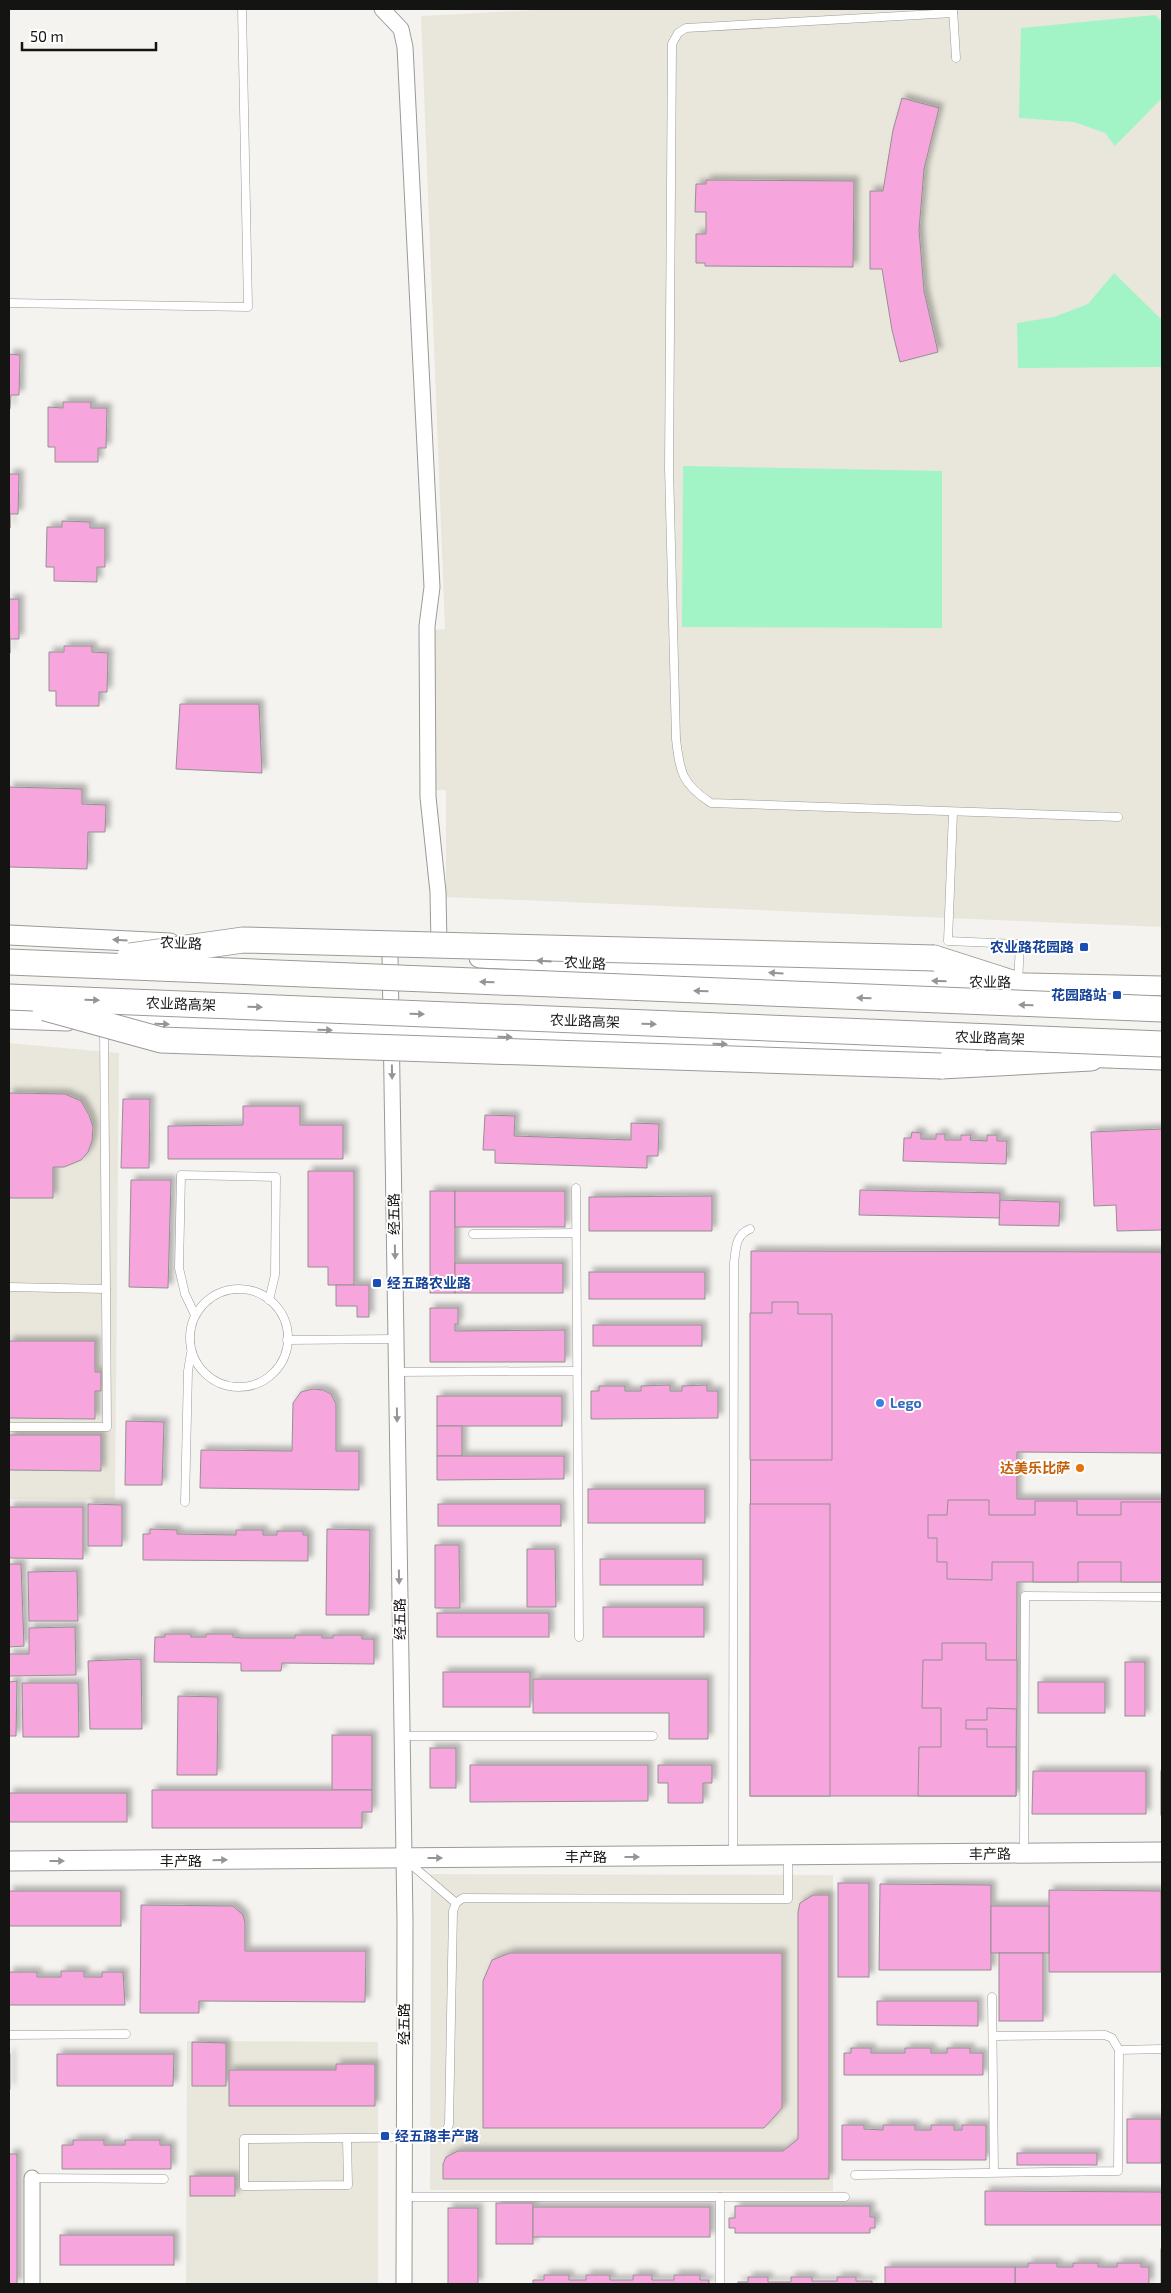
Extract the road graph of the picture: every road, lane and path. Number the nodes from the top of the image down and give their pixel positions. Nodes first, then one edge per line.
1 (242, 9) edge
2 (382, 9) edge
3 (953, 11) edge
4 (956, 58) dead end
5 (9, 303) edge
6 (953, 812) junction
7 (1118, 817) dead end
8 (9, 935) edge
9 (439, 945) junction
10 (390, 954) junction
11 (9, 962) edge
12 (70, 965) junction
13 (1015, 983) junction
14 (1162, 986) edge
15 (9, 998) edge
16 (1162, 1009) edge
17 (9, 1019) edge
18 (104, 1022) junction
19 (392, 1032) junction
20 (1162, 1044) edge
21 (1091, 1058) junction
22 (1162, 1060) edge
23 (576, 1188) dead end
24 (750, 1229) dead end
25 (576, 1233) junction
26 (473, 1234) dead end
27 (9, 1287) edge
28 (106, 1289) junction
29 (270, 1300) junction
30 (195, 1316) junction
31 (396, 1339) junction
32 (287, 1340) junction
33 (191, 1352) junction
34 (577, 1371) junction
35 (396, 1372) junction
36 (9, 1427) edge
37 (185, 1502) dead end
38 (1162, 1597) edge
39 (579, 1637) dead end
40 (402, 1736) junction
41 (654, 1736) dead end
42 (1162, 1852) edge
43 (1024, 1853) junction
44 (788, 1855) junction
45 (733, 1856) junction
46 (404, 1858) junction
47 (9, 1862) edge
48 (456, 1903) junction
49 (992, 1997) dead end
50 (126, 2034) dead end
51 (9, 2035) edge
52 (993, 2036) junction
53 (1162, 2049) edge
54 (1119, 2050) junction
55 (347, 2139) junction
56 (404, 2139) junction
57 (994, 2172) junction
58 (856, 2175) dead end
59 (32, 2178) joint
60 (164, 2179) dead end
61 (720, 2197) junction
62 (845, 2197) dead end
63 (404, 2198) junction
64 (32, 2284) edge
65 (404, 2284) edge
66 (720, 2284) edge

1 - 5 lane
2 - 9 street
3 - 4 lane
3 - 6 lane
6 - 7 lane
6 - 13 lane
10 -> 8 street, 农业路
9 - 12 highway, bridge
9 - 13 highway, bridge
13 -> 10 street, 农业路
10 - 19 street, 经五路
11 - 12 highway, bridge
16 -> 12 highway, bridge
13 - 14 street, 农业路
15 -> 20 highway, 农业路高架, bridge
15 - 21 highway, bridge
17 - 18 street
18 -> 19 street
18 - 28 lane
19 -> 21 street
19 -> 31 street, 经五路
21 - 22 street
23 - 25 lane
24 - 45 lane
25 - 26 lane
25 - 34 lane
27 - 28 lane
28 - 36 lane
29 - 30 lane
29 - 30 lane
29 - 32 lane
30 - 33 lane
31 - 32 lane
31 - 35 street, 经五路
32 - 33 lane
33 - 37 lane
34 - 35 lane
34 - 39 lane
35 -> 40 street, 经五路
38 - 43 lane
40 - 41 lane
40 - 46 street, 经五路
42 - 43 street, 丰产路
43 - 44 street, 丰产路
44 - 45 street, 丰产路
44 - 48 lane
46 -> 45 street, 丰产路
47 -> 46 street, 丰产路
46 - 48 lane
46 - 56 street, 经五路
48 - 56 lane
49 - 52 lane
50 - 51 lane
52 - 54 lane
52 - 57 lane
53 - 54 lane
54 - 57 lane
55 - 55 lane
55 - 56 lane
56 - 63 street, 经五路
57 - 58 lane
59 - 60 lane
59 - 64 street
61 - 62 lane
61 - 63 lane
61 - 66 lane
63 - 65 street, 经五路

